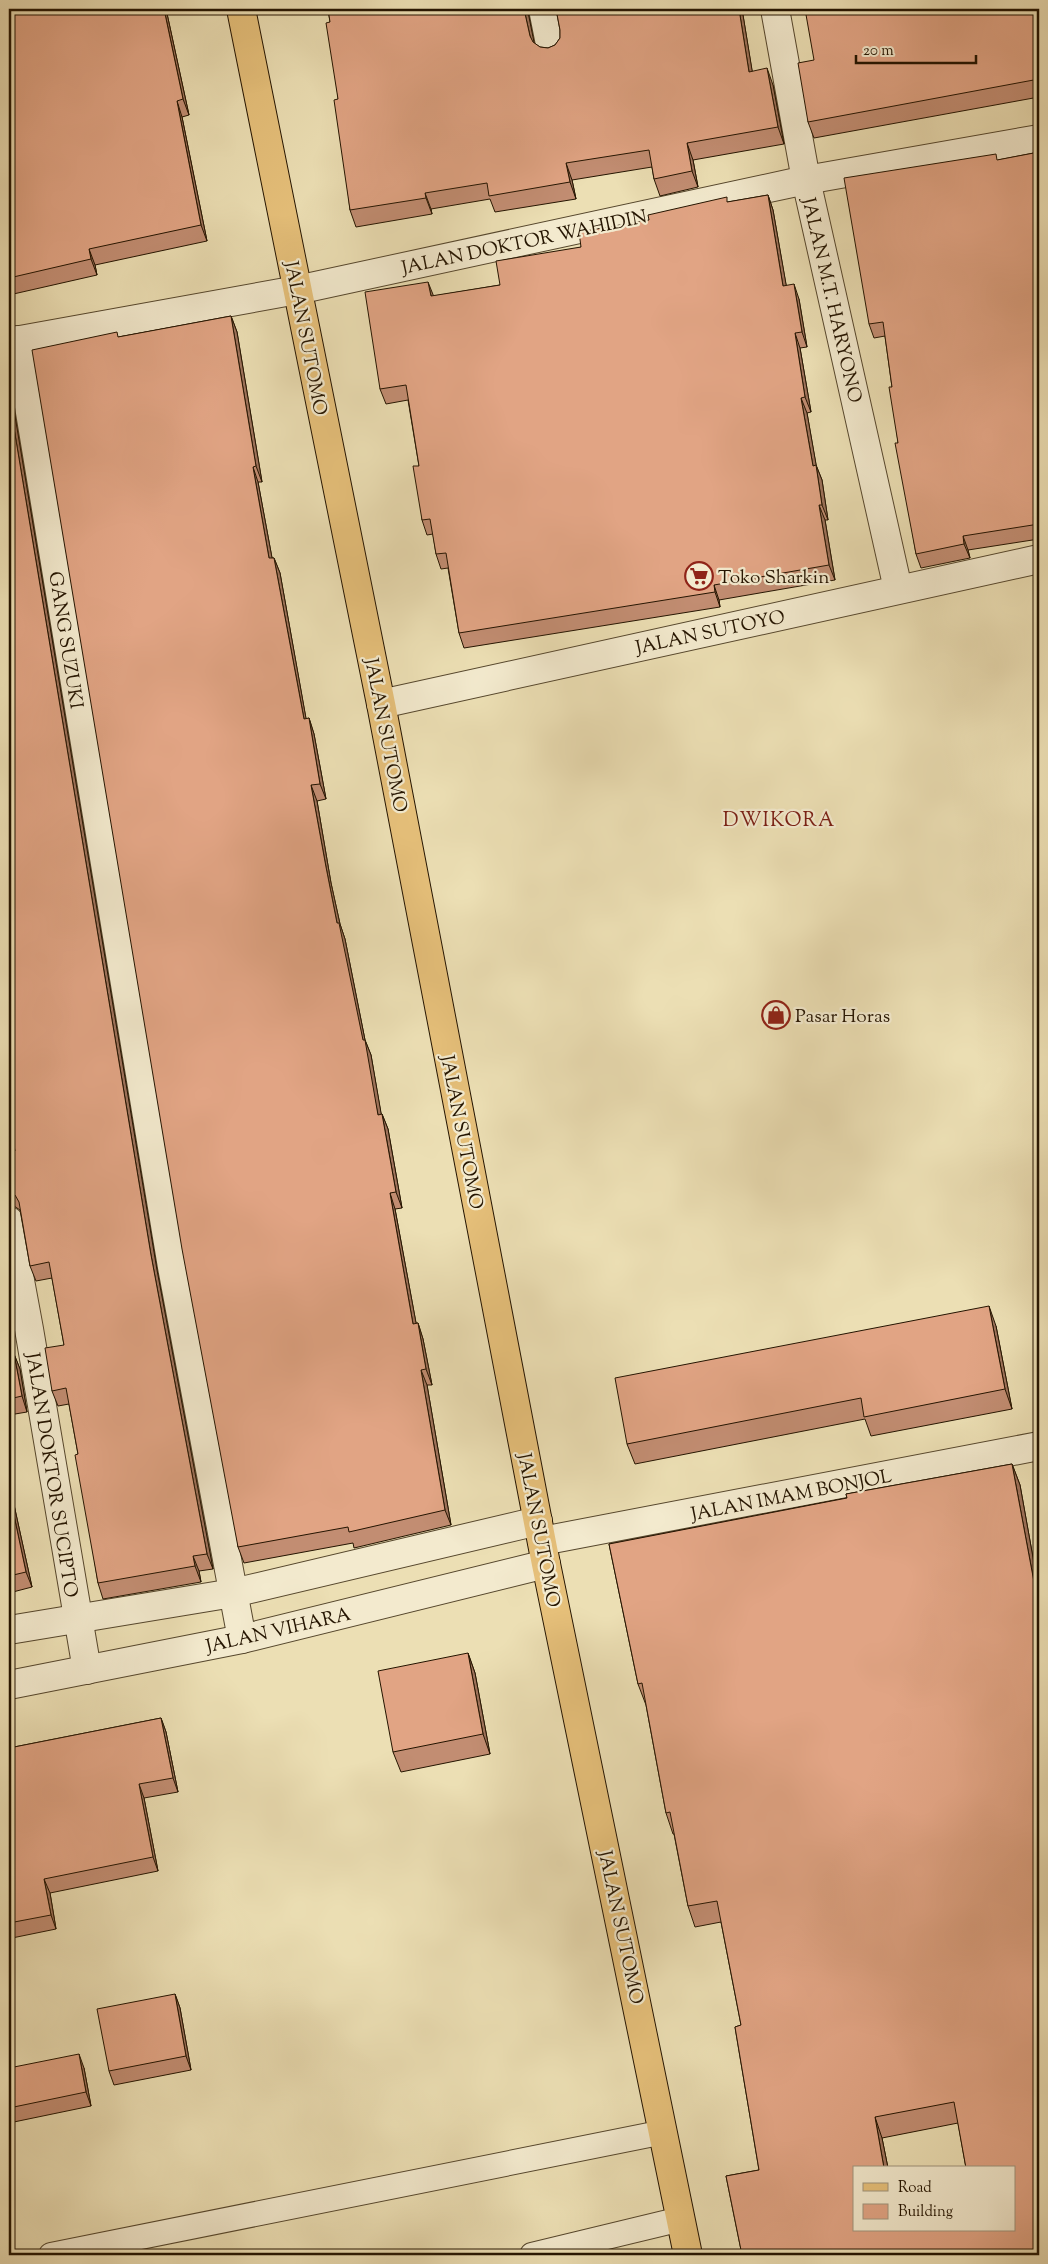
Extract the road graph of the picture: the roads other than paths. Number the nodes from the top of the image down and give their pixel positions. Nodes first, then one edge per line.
1 (241, 9) edge
2 (543, 9) edge
3 (774, 9) edge
4 (550, 49) edge
5 (1039, 140) edge
6 (806, 180) junction
7 (297, 290) junction
8 (13, 341) edge
9 (1039, 559) edge
10 (898, 590) junction
11 (381, 704) junction
12 (9, 1221) edge
13 (1039, 1446) edge
14 (542, 1542) junction
15 (233, 1592) junction
16 (77, 1617) junction
17 (9, 1630) edge
18 (242, 1638) junction
19 (87, 1670) junction
20 (9, 1685) edge
21 (664, 2132) junction
22 (681, 2219) junction
23 (51, 2255) edge
24 (532, 2255) edge
25 (688, 2255) edge

1 - 7 main road, JALAN SUTOMO
2 - 4 street
3 - 6 street, JALAN M.T. HARYONO
5 - 6 street, JALAN DOKTOR WAHIDIN
6 - 7 street, JALAN DOKTOR WAHIDIN
6 - 10 street, JALAN M.T. HARYONO
7 - 8 street, JALAN DOKTOR WAHIDIN
7 - 11 main road, JALAN SUTOMO
8 - 15 street, GANG SUZUKI
9 - 10 street, JALAN SUTOYO
10 - 11 street, JALAN SUTOYO
11 - 14 main road, JALAN SUTOMO
12 - 16 street, JALAN DOKTOR SUCIPTO
13 - 14 street, JALAN IMAM BONJOL
14 - 15 street
14 - 18 street, JALAN VIHARA
14 - 21 main road, JALAN SUTOMO
15 - 16 street
15 - 18 street, GANG SUZUKI
16 - 17 street
16 - 19 street, JALAN DOKTOR SUCIPTO
18 - 19 street, JALAN VIHARA
19 - 20 street, JALAN VIHARA
21 - 22 main road, JALAN SUTOMO
21 - 23 lane
22 - 24 lane
22 - 25 main road, JALAN SUTOMO

